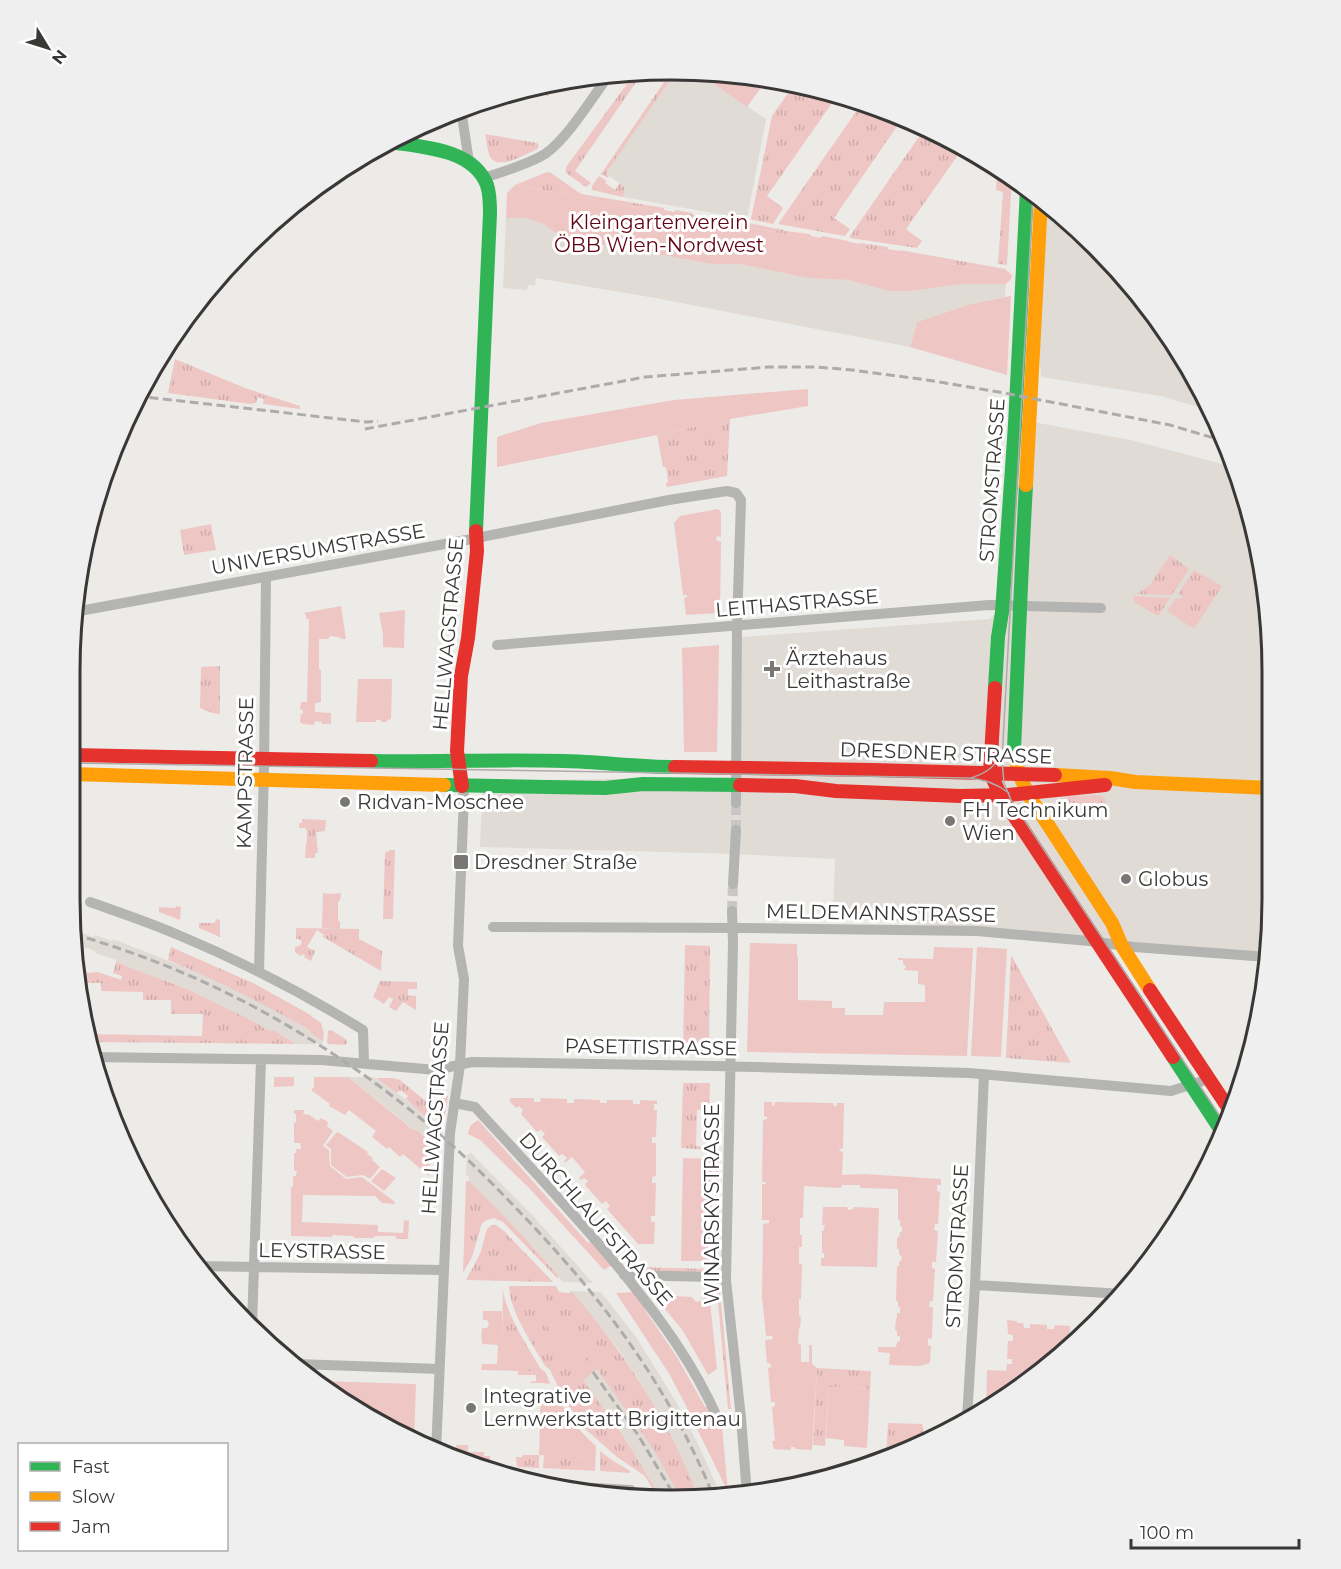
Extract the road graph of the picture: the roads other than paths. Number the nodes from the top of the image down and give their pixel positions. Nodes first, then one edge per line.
1 (602, 84) edge
2 (462, 118) edge
3 (402, 144) edge
4 (469, 162) junction
5 (484, 178) junction
6 (1027, 200) edge
7 (1040, 210) edge
8 (477, 538) junction
9 (266, 577) junction
10 (1002, 605) junction
11 (1019, 605) junction
12 (1101, 608) dead end
13 (83, 610) edge
14 (736, 626) junction
15 (497, 645) dead end
16 (80, 755) edge
17 (264, 759) junction
18 (459, 762) junction
19 (736, 769) junction
20 (990, 773) junction
21 (80, 774) edge
22 (1019, 774) junction
23 (264, 779) junction
24 (1135, 782) junction
25 (736, 785) junction
26 (462, 786) junction
27 (1262, 788) edge
28 (1028, 794) junction
29 (1001, 796) junction
30 (736, 803) tunnel mouth
31 (735, 830) tunnel mouth
32 (733, 884) tunnel mouth
33 (90, 902) dead end
34 (732, 911) tunnel mouth
35 (493, 927) dead end
36 (733, 928) junction
37 (1097, 943) junction
38 (1122, 946) junction
39 (1258, 956) edge
40 (259, 971) junction
41 (102, 1057) edge
42 (261, 1060) junction
43 (364, 1063) junction
44 (460, 1065) junction
45 (730, 1067) junction
46 (984, 1074) junction
47 (1209, 1079) junction
48 (1191, 1084) junction
49 (454, 1103) junction
50 (1225, 1103) edge
51 (1218, 1121) edge
52 (209, 1266) edge
53 (254, 1267) junction
54 (443, 1270) junction
55 (624, 1275) junction
56 (726, 1280) junction
57 (975, 1285) junction
58 (1110, 1293) edge
59 (252, 1315) edge
60 (308, 1364) edge
61 (439, 1369) junction
62 (968, 1409) edge
63 (741, 1418) junction
64 (436, 1442) edge
65 (746, 1484) edge

1 - 5 street
2 - 4 street
3 - 4 main road
4 - 5 main road
5 - 8 main road, HELLWAGSTRASSE
6 - 10 main road, STROMSTRASSE
7 - 11 main road, STROMSTRASSE
8 - 9 street, UNIVERSUMSTRASSE
8 - 14 street, UNIVERSUMSTRASSE
8 - 18 main road, HELLWAGSTRASSE
9 - 13 street, UNIVERSUMSTRASSE
9 - 17 street, KAMPSTRASSE
10 - 11 street, LEITHASTRASSE
10 - 14 street, LEITHASTRASSE
10 - 20 main road, STROMSTRASSE
11 - 12 street, LEITHASTRASSE
11 - 22 main road, STROMSTRASSE
14 - 15 street, LEITHASTRASSE
14 - 19 street
16 - 17 main road, DRESDNER STRASSE
17 - 18 main road, DRESDNER STRASSE
17 - 23 street, KAMPSTRASSE
18 - 19 main road, DRESDNER STRASSE
18 - 26 main road, HELLWAGSTRASSE
19 - 20 main road, DRESDNER STRASSE
19 - 25 street
20 - 22 main road, DRESDNER STRASSE
20 - 29 main road
21 - 23 main road, DRESDNER STRASSE
22 - 24 main road, DRESDNER STRASSE
22 - 28 main road, STROMSTRASSE
23 - 26 main road, DRESDNER STRASSE
23 - 40 street, KAMPSTRASSE
24 - 27 main road, DRESDNER STRASSE
24 - 28 main road, DRESDNER STRASSE
25 - 26 main road, DRESDNER STRASSE
25 - 29 main road, DRESDNER STRASSE
25 - 30 street
26 - 44 street, HELLWAGSTRASSE
28 - 29 main road, DRESDNER STRASSE
28 - 38 main road, STROMSTRASSE
29 - 37 main road
31 - 32 street
33 - 40 street
34 - 36 street, WINARSKYSTRASSE
35 - 36 street, MELDEMANNSTRASSE
36 - 37 street, MELDEMANNSTRASSE
36 - 45 street, WINARSKYSTRASSE
37 - 38 street, MELDEMANNSTRASSE
37 - 48 main road
38 - 39 street, MELDEMANNSTRASSE
38 - 47 main road, STROMSTRASSE
40 - 43 street
41 - 42 street, PASETTISTRASSE
42 - 43 street, PASETTISTRASSE
42 - 53 street
43 - 44 street, PASETTISTRASSE
44 - 45 street, PASETTISTRASSE
44 - 49 street, HELLWAGSTRASSE
45 - 46 street, PASETTISTRASSE
45 - 56 street, WINARSKYSTRASSE
46 - 48 street, PASETTISTRASSE
46 - 57 street, STROMSTRASSE
47 - 48 street, PASETTISTRASSE
47 - 50 main road, STROMSTRASSE
48 - 51 main road
49 - 54 street, HELLWAGSTRASSE
49 - 55 street, DURCHLAUFSTRASSE
52 - 53 street, LEYSTRASSE
53 - 54 street, LEYSTRASSE
53 - 59 street
54 - 61 street, HELLWAGSTRASSE
55 - 56 street
55 - 63 street, DURCHLAUFSTRASSE
56 - 63 street, WINARSKYSTRASSE
57 - 58 street
57 - 62 street, STROMSTRASSE
60 - 61 street
61 - 64 street, HELLWAGSTRASSE
63 - 65 street, WINARSKYSTRASSE

